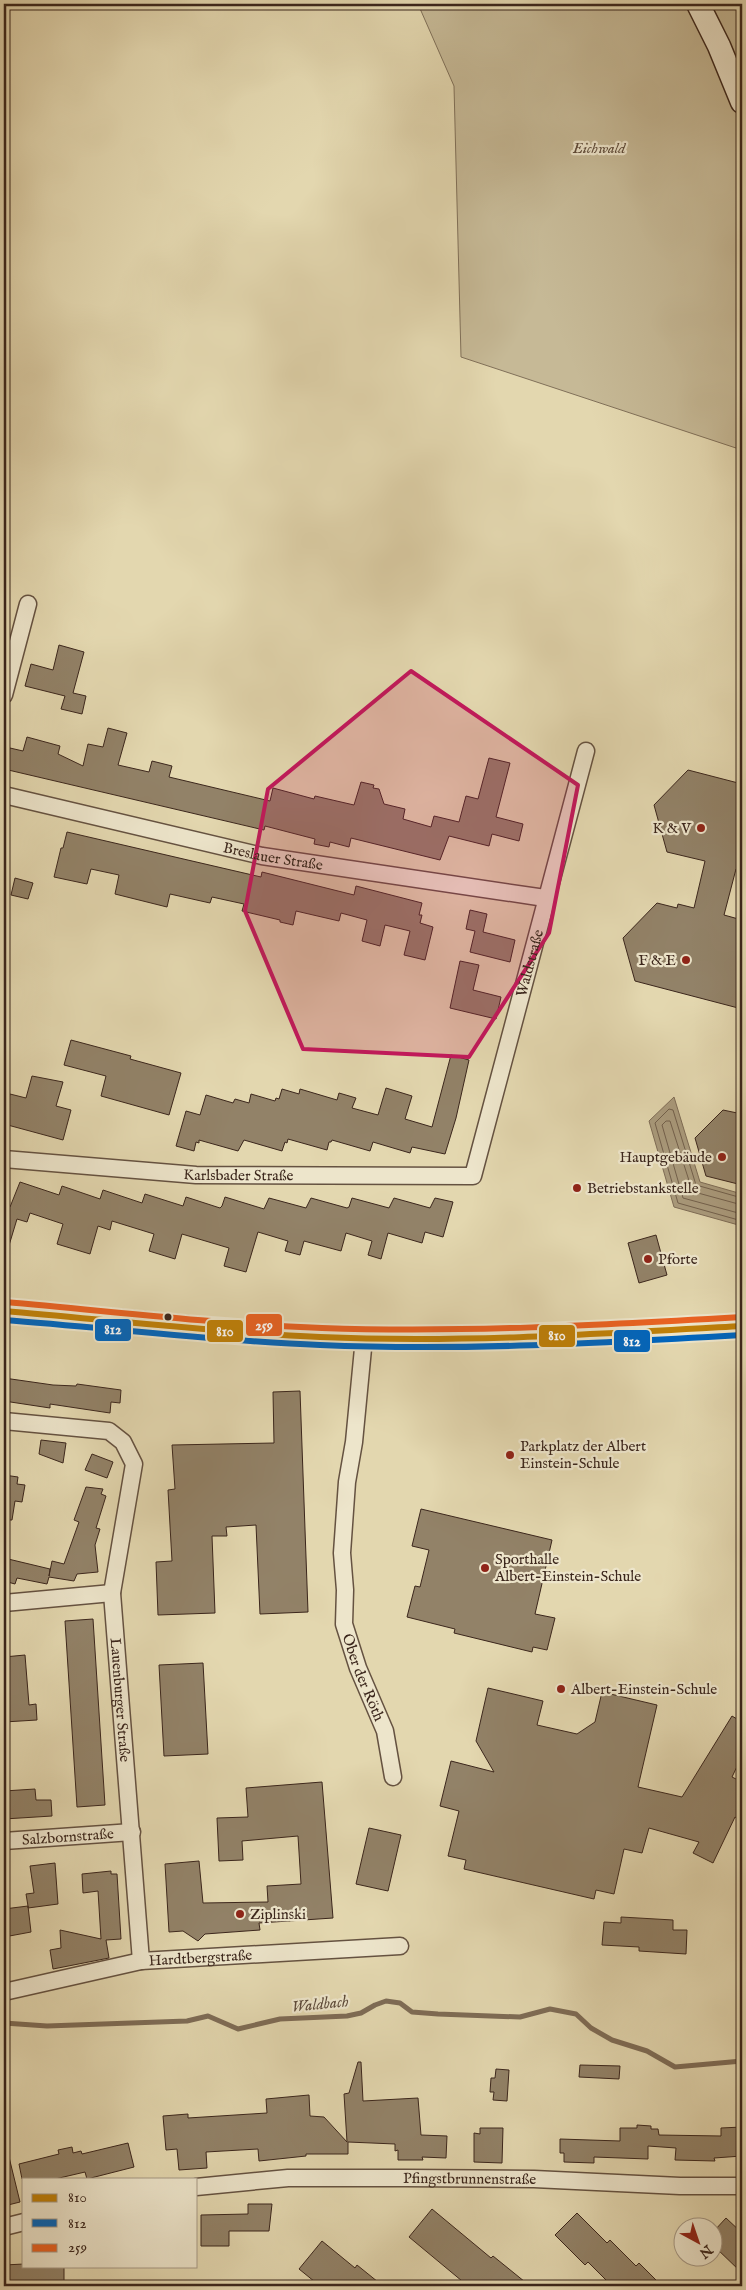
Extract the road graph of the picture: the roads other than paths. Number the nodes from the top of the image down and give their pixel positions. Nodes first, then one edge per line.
1 (698, 4) edge
2 (742, 102) edge
3 (28, 604) dead end
4 (4, 695) edge
5 (586, 751) dead end
6 (4, 795) edge
7 (545, 898) junction
8 (4, 1159) edge
9 (473, 1176) joint
10 (4, 1311) edge
11 (742, 1326) edge
12 (364, 1338) junction
13 (4, 1421) edge
14 (112, 1593) junction
15 (4, 1603) edge
16 (393, 1777) dead end
17 (132, 1832) junction
18 (4, 1841) edge
19 (400, 1946) dead end
20 (141, 1961) junction
21 (4, 1992) edge
22 (742, 2186) edge
23 (198, 2187) edge
24 (22, 2222) edge
25 (4, 2227) edge

1 - 2 street
3 - 4 street
5 - 7 street, Waldstraße
6 - 7 street, Breslauer Straße
7 - 9 street, Waldstraße
8 - 9 street, Karlsbader Straße
10 - 12 street
11 - 12 street
12 - 16 street, Ober der Röth
13 - 14 street, Lauenburger Straße
14 - 15 street
14 - 17 street, Lauenburger Straße
17 - 18 street, Salzbornstraße
17 - 20 street, Lauenburger Straße
19 - 20 street, Hardtbergstraße
20 - 21 street, Hardtbergstraße
22 - 23 street, Pfingstbrunnenstraße
24 - 25 street

